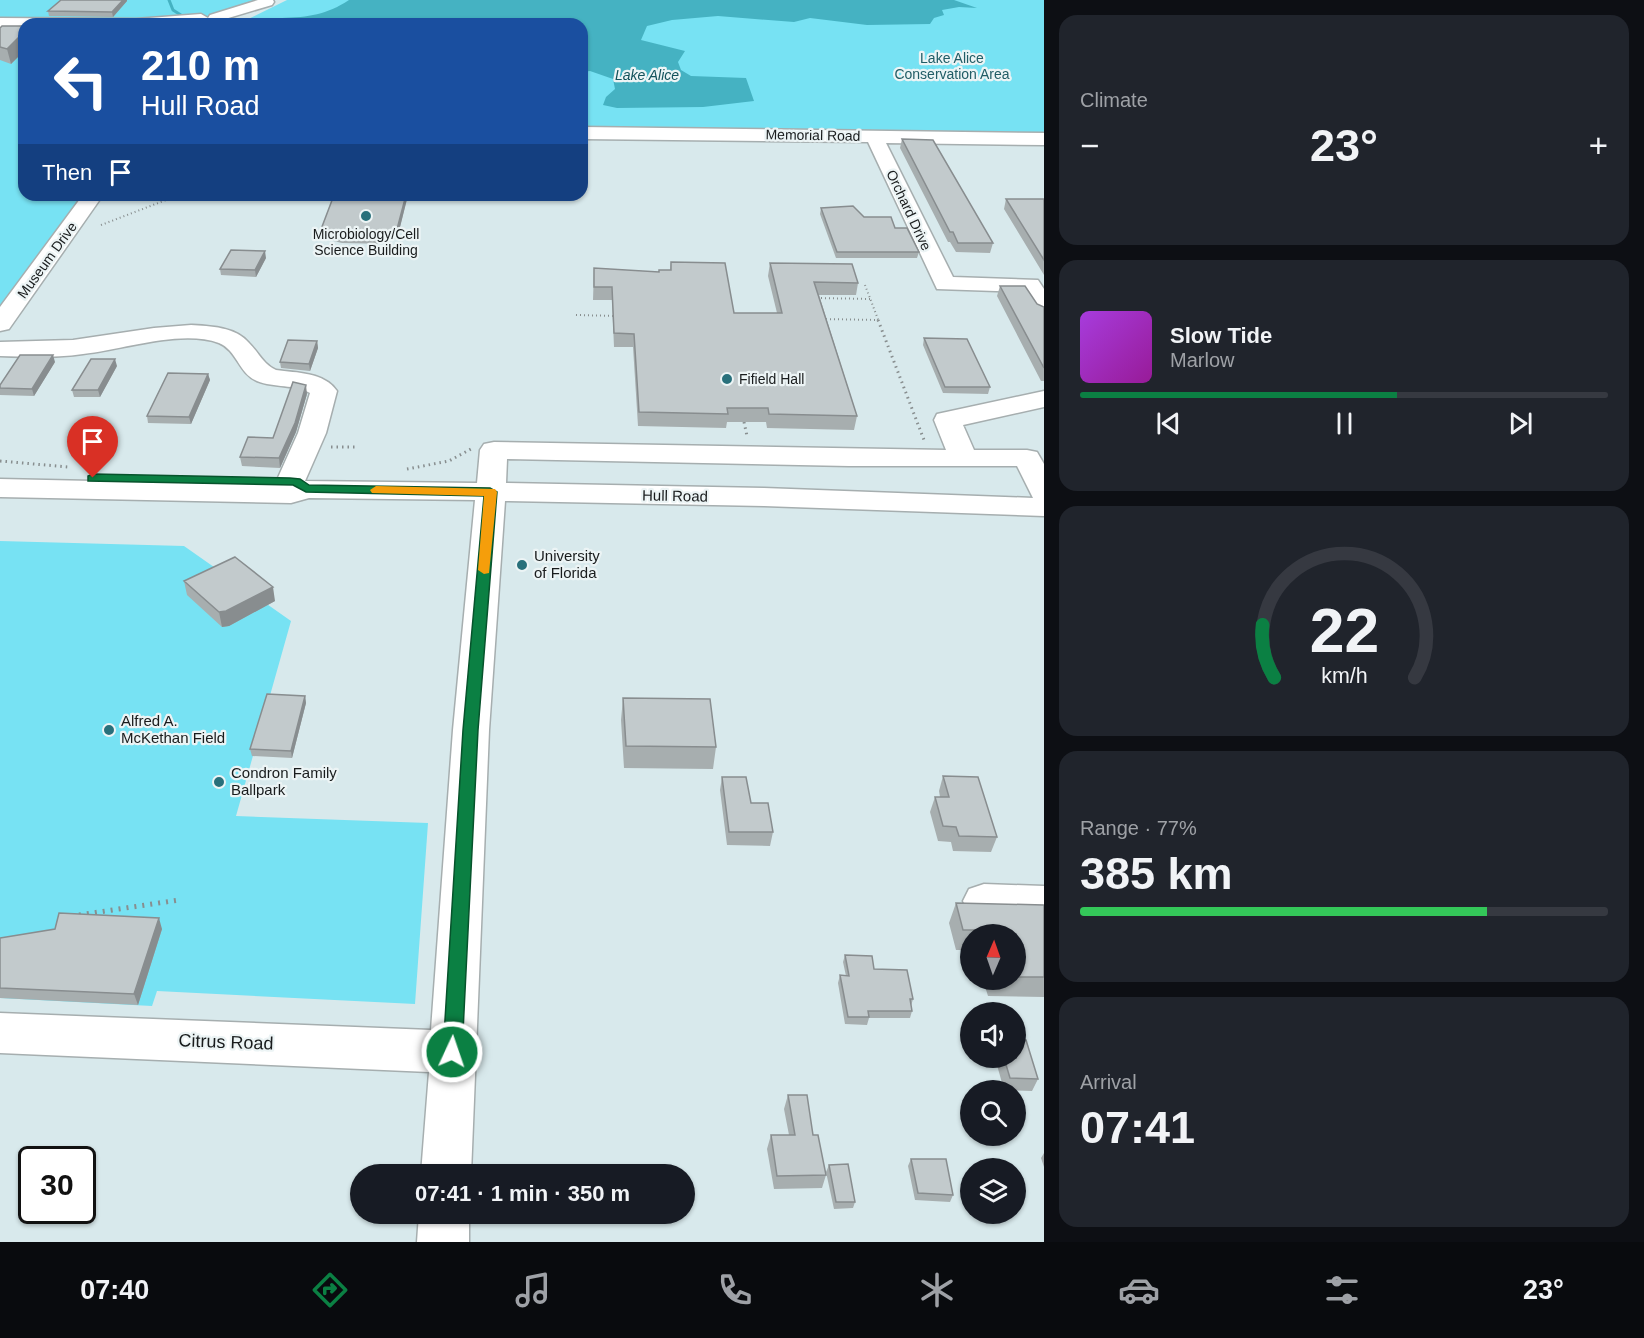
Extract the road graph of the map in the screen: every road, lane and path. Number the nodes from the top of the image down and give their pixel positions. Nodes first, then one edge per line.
1 (270, 1) edge
2 (223, 18) edge
3 (0, 23) edge
4 (18, 23) edge
5 (588, 133) edge
6 (874, 136) junction
7 (1044, 139) edge
8 (89, 201) edge
9 (163, 201) edge
10 (101, 225) dead end
11 (865, 285) dead end
12 (816, 298) edge
13 (870, 299) junction
14 (1044, 309) edge
15 (576, 315) dead end
16 (623, 316) edge
17 (820, 319) edge
18 (878, 320) junction
19 (0, 324) edge
20 (0, 349) edge
21 (1044, 399) edge
22 (474, 447) dead end
23 (928, 449) dead end
24 (963, 457) junction
25 (404, 470) dead end
26 (0, 476) edge
27 (298, 485) junction
28 (0, 488) edge
29 (490, 492) junction
30 (1044, 493) edge
31 (1044, 507) edge
32 (179, 900) dead end
33 (984, 901) edge
34 (1044, 903) edge
35 (76, 915) edge
36 (0, 1033) edge
37 (452, 1052) junction
38 (446, 1164) edge
39 (444, 1224) edge
40 (443, 1242) edge

1 - 2 street
3 - 4 street
5 - 6 street, Memorial Road
6 - 7 street, Memorial Road
6 - 14 street, Orchard Drive
8 - 19 street, Museum Drive
9 - 10 path
11 - 13 path
12 - 13 path
13 - 18 path
15 - 16 path
17 - 18 path
18 - 23 path
20 - 27 street
21 - 24 street
22 - 25 path
24 - 29 street
24 - 30 street
26 - 27 street, Hull Road
27 - 28 street, Hull Road
27 - 29 street, Hull Road
29 - 31 street, Hull Road
29 - 37 street
32 - 35 path
33 - 34 street
36 - 37 street, Citrus Road
37 - 38 street
39 - 40 street

